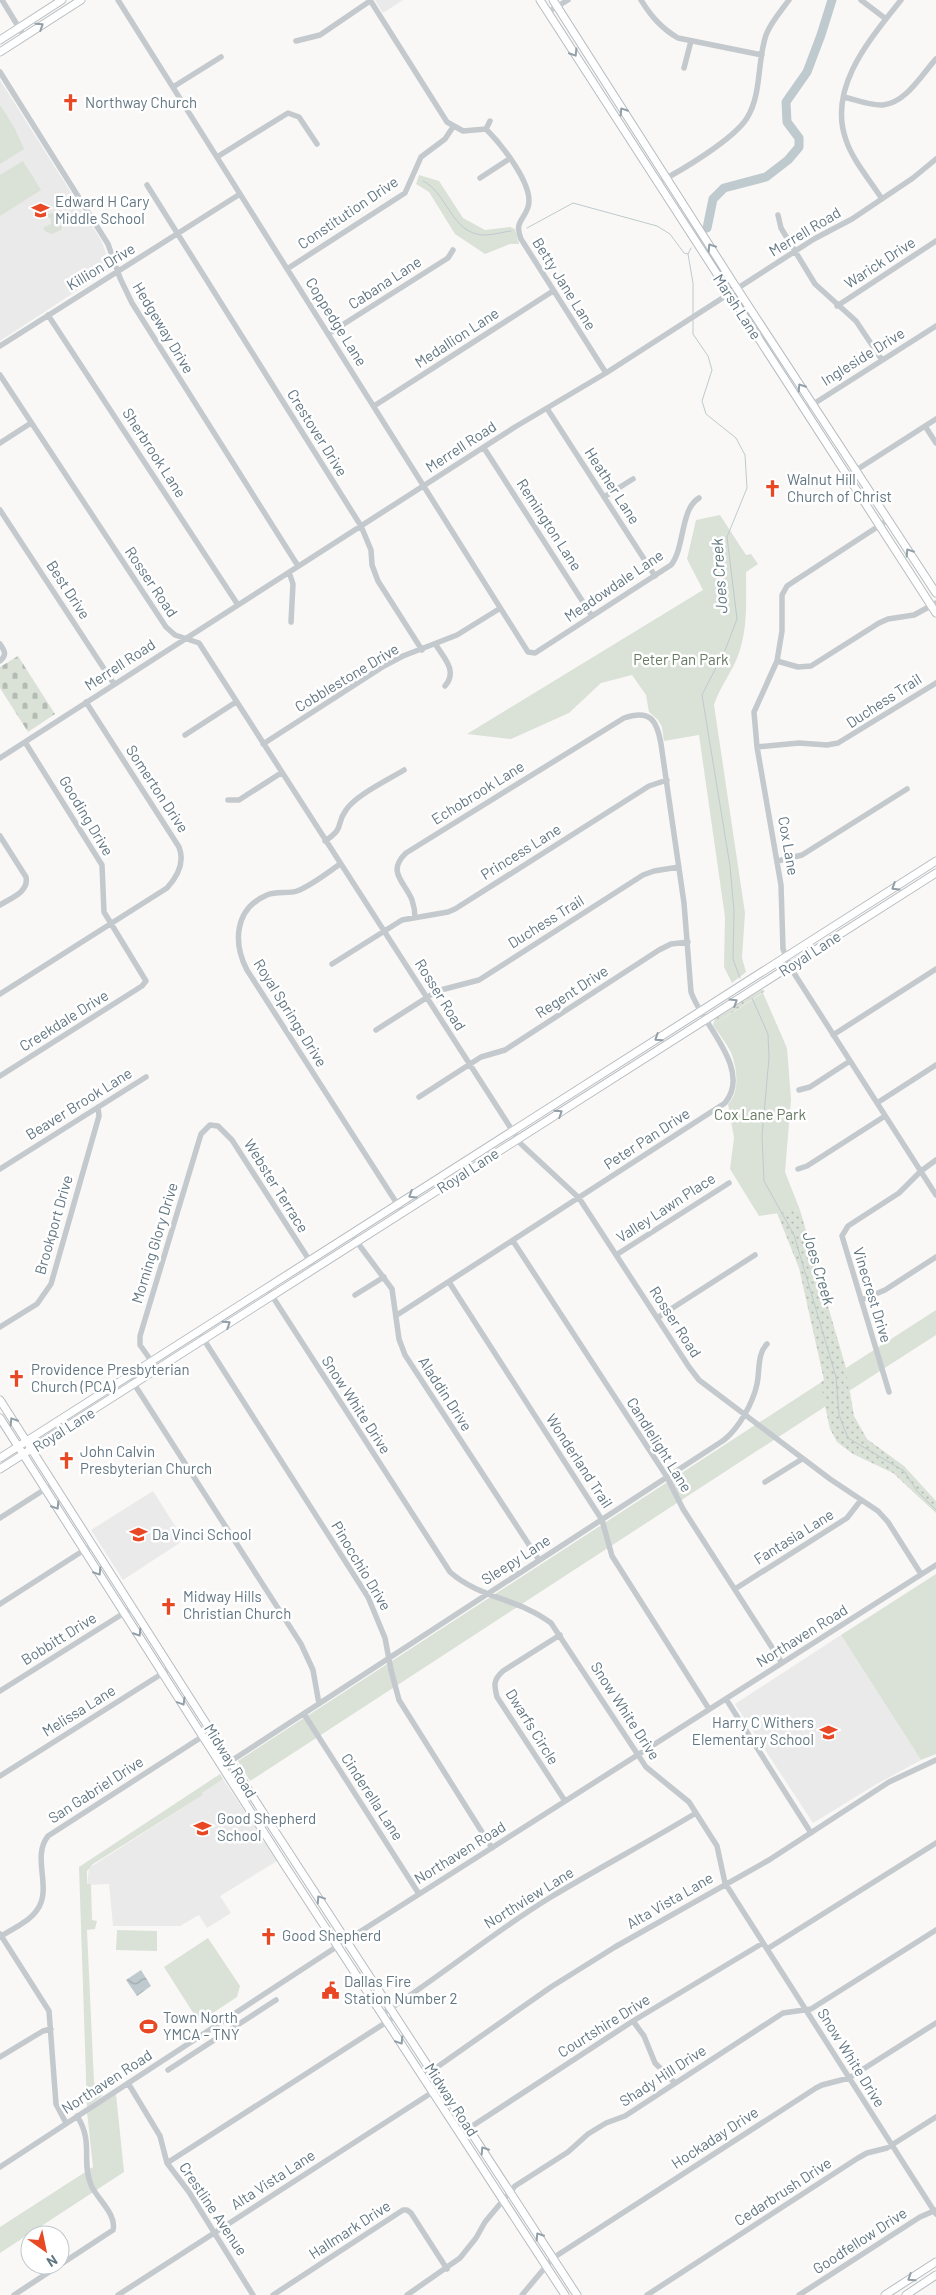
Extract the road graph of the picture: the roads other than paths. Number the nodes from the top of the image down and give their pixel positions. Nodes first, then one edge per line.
1 (2, 0) edge
2 (62, 0) edge
3 (81, 0) edge
4 (118, 0) edge
5 (370, 0) edge
6 (540, 0) edge
7 (568, 0) edge
8 (641, 0) edge
9 (789, 0) edge
10 (861, 0) edge
11 (901, 0) edge
12 (555, 3) edge
13 (53, 6) junction
14 (548, 12) junction
15 (58, 14) junction
16 (886, 20) junction
17 (19, 27) junction
18 (24, 36) junction
19 (0, 40) edge
20 (296, 41) dead end
21 (691, 41) junction
22 (0, 52) edge
23 (762, 55) junction
24 (221, 57) dead end
25 (936, 59) edge
26 (684, 68) dead end
27 (0, 72) edge
28 (173, 88) junction
29 (610, 89) junction
30 (601, 95) junction
31 (844, 97) junction
32 (490, 121) dead end
33 (453, 127) junction
34 (486, 129) junction
35 (317, 144) dead end
36 (217, 157) junction
37 (509, 159) junction
38 (936, 159) edge
39 (480, 178) dead end
40 (666, 178) junction
41 (657, 183) junction
42 (147, 185) dead end
43 (240, 194) junction
44 (882, 199) junction
45 (778, 215) dead end
46 (178, 234) junction
47 (936, 241) edge
48 (453, 250) dead end
49 (795, 251) junction
50 (287, 269) junction
51 (118, 271) junction
52 (737, 288) junction
53 (553, 291) junction
54 (729, 294) junction
55 (837, 306) junction
56 (48, 315) junction
57 (936, 326) edge
58 (328, 334) junction
59 (0, 346) edge
60 (882, 360) junction
61 (606, 373) junction
62 (0, 375) edge
63 (812, 404) junction
64 (374, 406) junction
65 (548, 410) junction
66 (804, 410) junction
67 (936, 419) edge
68 (31, 423) junction
69 (925, 426) junction
70 (0, 443) edge
71 (936, 443) edge
72 (484, 448) junction
73 (856, 470) junction
74 (847, 476) junction
75 (633, 479) dead end
76 (423, 486) junction
77 (604, 497) junction
78 (699, 498) dead end
79 (0, 510) edge
80 (888, 520) junction
81 (361, 526) junction
82 (879, 526) junction
83 (298, 566) junction
84 (288, 572) junction
85 (655, 576) junction
86 (936, 593) edge
87 (934, 604) edge
88 (238, 605) junction
89 (499, 608) junction
90 (936, 613) edge
91 (592, 616) junction
92 (291, 622) dead end
93 (186, 638) junction
94 (0, 644) edge
95 (436, 645) junction
96 (422, 650) junction
97 (535, 653) joint
98 (0, 661) edge
99 (777, 661) junction
100 (936, 683) edge
101 (114, 684) junction
102 (445, 686) dead end
103 (86, 702) junction
104 (236, 702) junction
105 (624, 718) joint
106 (185, 735) dead end
107 (25, 742) junction
108 (263, 744) junction
109 (757, 747) junction
110 (0, 758) edge
111 (404, 770) dead end
112 (281, 773) junction
113 (667, 780) junction
114 (907, 789) dead end
115 (228, 800) dead end
116 (0, 836) edge
117 (325, 841) junction
118 (778, 861) junction
119 (936, 861) edge
120 (340, 864) junction
121 (679, 867) junction
122 (936, 873) edge
123 (0, 905) edge
124 (848, 916) junction
125 (415, 917) junction
126 (111, 922) junction
127 (853, 925) junction
128 (383, 931) junction
129 (688, 942) junction
130 (785, 957) junction
131 (332, 964) dead end
132 (790, 967) junction
133 (936, 970) edge
134 (142, 986) joint
135 (0, 994) edge
136 (426, 998) junction
137 (700, 1012) junction
138 (705, 1020) junction
139 (376, 1030) dead end
140 (833, 1035) junction
141 (850, 1061) junction
142 (469, 1064) junction
143 (936, 1065) edge
144 (0, 1076) edge
145 (146, 1077) dead end
146 (799, 1090) dead end
147 (419, 1097) dead end
148 (877, 1103) junction
149 (98, 1106) junction
150 (885, 1116) junction
151 (210, 1125) joint
152 (512, 1131) junction
153 (518, 1139) junction
154 (936, 1160) edge
155 (0, 1169) edge
156 (798, 1169) dead end
157 (921, 1171) junction
158 (728, 1182) dead end
159 (936, 1195) edge
160 (579, 1198) junction
161 (398, 1204) junction
162 (403, 1213) junction
163 (351, 1234) junction
164 (513, 1241) junction
165 (357, 1243) junction
166 (616, 1255) junction
167 (755, 1256) dead end
168 (936, 1257) edge
169 (309, 1262) junction
170 (314, 1269) junction
171 (384, 1277) junction
172 (449, 1282) junction
173 (267, 1288) junction
174 (355, 1295) dead end
175 (272, 1296) junction
176 (861, 1300) junction
177 (397, 1315) junction
178 (657, 1318) junction
179 (0, 1327) edge
180 (199, 1332) junction
181 (204, 1340) junction
182 (768, 1344) dead end
183 (151, 1361) junction
184 (157, 1369) junction
185 (129, 1376) junction
186 (134, 1384) junction
187 (889, 1392) dead end
188 (0, 1400) edge
189 (86, 1404) junction
190 (91, 1412) junction
191 (744, 1414) junction
192 (0, 1418) edge
193 (26, 1442) junction
194 (18, 1446) junction
195 (31, 1450) junction
196 (24, 1455) junction
197 (0, 1458) edge
198 (802, 1459) junction
199 (0, 1470) edge
200 (667, 1478) junction
201 (765, 1482) dead end
202 (53, 1484) junction
203 (45, 1489) junction
204 (861, 1500) junction
205 (0, 1518) edge
206 (602, 1520) junction
207 (92, 1545) junction
208 (84, 1550) junction
209 (539, 1560) junction
210 (936, 1565) edge
211 (921, 1574) junction
212 (735, 1589) junction
213 (487, 1594) junction
214 (0, 1604) edge
215 (132, 1608) junction
216 (125, 1612) junction
217 (560, 1634) junction
218 (390, 1658) junction
219 (782, 1663) junction
220 (171, 1668) junction
221 (164, 1672) junction
222 (0, 1691) edge
223 (726, 1699) junction
224 (319, 1704) junction
225 (710, 1709) junction
226 (304, 1714) junction
227 (211, 1731) junction
228 (203, 1736) junction
229 (638, 1755) junction
230 (936, 1760) edge
231 (231, 1761) junction
232 (0, 1776) edge
233 (565, 1801) junction
234 (696, 1813) junction
235 (811, 1833) junction
236 (936, 1843) edge
237 (492, 1848) junction
238 (725, 1883) junction
239 (419, 1894) junction
240 (936, 1930) edge
241 (0, 1936) edge
242 (346, 1940) junction
243 (763, 1943) junction
244 (338, 1946) junction
245 (767, 1949) junction
246 (276, 2000) dead end
247 (248, 2005) junction
248 (391, 2008) junction
249 (806, 2010) junction
250 (254, 2014) junction
251 (382, 2014) junction
252 (396, 2016) junction
253 (633, 2021) junction
254 (387, 2022) junction
255 (936, 2023) edge
256 (51, 2029) junction
257 (178, 2051) junction
258 (0, 2057) edge
259 (183, 2060) junction
260 (168, 2070) dead end
261 (432, 2071) junction
262 (423, 2077) junction
263 (849, 2078) junction
264 (128, 2083) junction
265 (675, 2083) junction
266 (442, 2086) junction
267 (433, 2092) junction
268 (77, 2116) junction
269 (936, 2117) edge
270 (66, 2123) junction
271 (469, 2128) junction
272 (460, 2134) junction
273 (892, 2146) junction
274 (167, 2163) junction
275 (0, 2167) edge
276 (510, 2191) junction
277 (503, 2201) junction
278 (935, 2212) edge
279 (215, 2233) junction
280 (553, 2258) junction
281 (936, 2262) edge
282 (547, 2266) junction
283 (447, 2269) junction
284 (936, 2275) edge
285 (14, 2295) edge
286 (118, 2295) edge
287 (253, 2295) edge
288 (273, 2295) edge
289 (407, 2295) edge
290 (522, 2295) edge
291 (565, 2295) edge
292 (577, 2295) edge
293 (647, 2295) edge
294 (799, 2295) edge
295 (885, 2295) edge
296 (906, 2295) edge

1 - 17 street
2 - 13 main road
3 - 15 main road
4 - 28 street, Coppedge Lane
5 - 20 street
5 - 33 street
6 - 14 main road, Marsh Lane
7 - 12 street
8 - 21 street
9 - 23 street
10 - 16 street
11 - 16 street
12 - 14 street
12 - 29 main road, Marsh Lane
13 - 15 main road
13 - 17 main road
14 -> 30 main road, Marsh Lane
18 -> 15 main road
16 - 31 street
17 - 18 street
17 - 19 main road
18 - 22 main road
21 - 23 street
21 - 26 street
23 - 40 street
24 - 28 street
25 - 31 street
27 - 51 street, Hedgeway Drive
28 - 36 street, Coppedge Lane
29 - 30 main road
40 -> 29 main road, Marsh Lane
30 - 41 main road, Marsh Lane
31 - 44 street
32 - 34 street
33 - 34 street
33 - 50 street, Constitution Drive
34 - 37 street, Betty Jane Lane
35 - 36 street
36 - 43 street, Coppedge Lane
37 - 39 street
37 - 53 street, Betty Jane Lane
38 - 44 street, Merrell Road
40 - 41 street
52 -> 40 main road, Marsh Lane
41 - 54 main road, Marsh Lane
42 - 46 street, Crestover Drive
43 - 46 street, Killion Drive
43 - 50 street, Coppedge Lane
44 - 49 street, Merrell Road
45 - 49 street
46 - 51 street, Killion Drive
46 - 81 street, Crestover Drive
47 - 55 street, Warick Drive
48 - 58 street, Cabana Lane
49 - 52 street, Merrell Road
49 - 55 street
50 - 58 street, Coppedge Lane
51 - 56 street, Killion Drive
51 - 83 street, Hedgeway Drive
52 - 54 street, Merrell Road
63 -> 52 main road, Marsh Lane
53 - 61 street, Betty Jane Lane
53 - 64 street, Medallion Lane
54 - 61 street, Merrell Road
54 - 66 main road, Marsh Lane
55 - 60 street
56 - 59 street, Killion Drive
56 - 88 street, Sherbrook Lane
57 - 60 street, Ingleside Drive
58 - 64 street, Coppedge Lane
60 - 63 street, Ingleside Drive
61 - 65 street, Merrell Road
62 - 68 street, Rosser Road
63 - 66 street, Ingleside Drive
63 - 73 main road, Marsh Lane
64 - 76 street, Coppedge Lane
65 - 72 street, Merrell Road
65 - 77 street, Heather Lane
66 - 74 main road, Marsh Lane
67 - 69 street
68 - 70 street
68 - 93 street, Rosser Road
69 - 71 street
69 - 73 street
72 - 76 street, Merrell Road
72 - 91 street, Remington Lane
73 - 74 street
73 - 80 main road, Marsh Lane
74 - 82 main road, Marsh Lane
75 - 77 street
76 - 81 street, Merrell Road
76 - 89 street, Coppedge Lane
77 - 85 street, Heather Lane
78 - 85 street, Meadowdale Lane
79 - 101 street, Best Drive
80 - 82 street, Cox Lane
86 -> 80 main road, Marsh Lane
81 - 83 street, Merrell Road
81 - 96 street, Crestover Drive
82 - 87 main road, Marsh Lane
82 - 99 street, Cox Lane
83 - 84 street, Merrell Road
84 - 88 street, Merrell Road
84 - 92 street
85 - 91 street, Meadowdale Lane
87 - 90 main road, Marsh Lane
87 - 99 street
88 - 93 street, Merrell Road
89 - 95 street, Cobblestone Drive
89 - 97 street, Coppedge Lane
91 - 97 street, Meadowdale Lane
93 - 101 street, Merrell Road
93 - 104 street, Rosser Road
94 - 98 street
95 - 96 street, Cobblestone Drive
95 - 102 street
96 - 108 street, Cobblestone Drive
99 - 109 street, Cox Lane
100 - 109 street, Duchess Trail
101 - 103 street, Merrell Road
103 - 107 street, Merrell Road
103 - 126 street, Somerton Drive
104 - 106 street
104 - 108 street, Rosser Road
105 - 113 street, Peter Pan Drive
105 - 125 street, Echobrook Lane
107 - 110 street, Merrell Road
107 - 126 street, Gooding Drive
108 - 112 street, Rosser Road
109 - 118 street, Cox Lane
111 - 117 street
112 - 115 street
112 - 117 street, Rosser Road
113 - 121 street, Peter Pan Drive
113 - 125 street, Princess Lane
114 - 118 street
116 - 123 street
117 - 120 street, Rosser Road
118 - 130 street, Cox Lane
119 -> 124 main road, Royal Lane
120 - 128 street, Rosser Road
120 - 161 street, Royal Springs Drive
121 - 129 street, Peter Pan Drive
121 - 136 street, Duchess Trail
122 - 127 main road, Royal Lane
124 - 127 main road
124 - 130 main road, Royal Lane
125 - 128 street, Princess Lane
126 - 134 street, Gooding Drive
126 - 135 street
127 - 132 main road, Royal Lane
128 - 131 street, Princess Lane
128 - 136 street, Rosser Road
129 - 137 street, Peter Pan Drive
129 - 142 street, Regent Drive
130 - 132 street, Cox Lane
130 - 137 main road, Royal Lane
138 -> 132 main road, Royal Lane
132 - 140 street, Cox Lane
133 - 140 street
134 - 144 street, Creekdale Drive
136 - 139 street, Duchess Trail
136 - 142 street, Rosser Road
137 - 138 street, Peter Pan Drive
137 -> 152 main road, Royal Lane
153 -> 138 main road, Royal Lane
138 - 160 street, Peter Pan Drive
140 - 141 street, Cox Lane
141 - 146 street
141 - 148 street, Cox Lane
142 - 147 street, Regent Drive
142 - 152 street, Rosser Road
143 - 148 street
145 - 149 street, Beaver Brook Lane
148 - 150 street, Cox Lane
149 - 155 street, Beaver Brook Lane
149 - 179 street, Brookport Drive
150 - 156 street
150 - 157 street, Cox Lane
151 - 169 street, Webster Terrace
151 - 183 street, Morning Glory Drive
152 - 153 street, Rosser Road
152 -> 161 main road, Royal Lane
153 - 160 street, Rosser Road
153 - 162 main road, Royal Lane
154 - 157 street, Vinecrest Drive
157 - 159 street, Cox Lane
157 - 176 street, Vinecrest Drive
158 - 166 street, Valley Lawn Place
160 - 164 street, Peter Pan Drive
160 - 166 street, Rosser Road
161 - 162 street, Royal Springs Drive
161 - 163 main road, Royal Lane
162 - 165 main road, Royal Lane
163 - 165 street, Aladdin Drive
163 - 169 main road, Royal Lane
164 - 172 street, Peter Pan Drive
164 - 200 street, Candlelight Lane
165 - 170 main road, Royal Lane
165 - 171 street, Aladdin Drive
166 - 178 street, Rosser Road
167 - 178 street
168 - 176 street
169 - 170 street, Webster Terrace
169 - 173 main road, Royal Lane
170 - 175 main road, Royal Lane
171 - 174 street
171 - 177 street, Aladdin Drive
172 - 177 street, Peter Pan Drive
172 - 206 street, Wonderland Trail
173 - 175 street, Snow White Drive
173 - 180 main road, Royal Lane
181 -> 175 main road, Royal Lane
175 - 213 street, Snow White Drive
176 - 187 street, Vinecrest Drive
177 - 209 street, Aladdin Drive
178 - 191 street, Rosser Road
180 - 181 street, Pinocchio Drive
180 - 183 main road, Royal Lane
181 - 184 main road, Royal Lane
181 - 218 street, Pinocchio Drive
182 - 191 street, Sleepy Lane
183 - 184 street, Morning Glory Drive
183 - 185 main road, Royal Lane
184 - 186 main road, Royal Lane
185 - 186 street
185 - 189 main road, Royal Lane
186 - 190 main road, Royal Lane
186 - 224 street
193 -> 188 main road, Midway Road
189 - 190 main road
189 - 193 main road, Royal Lane
190 - 195 main road, Royal Lane
191 - 198 street, Rosser Road
191 - 200 street, Sleepy Lane
192 - 194 main road, Midway Road
193 - 194 main road, Royal Lane
193 - 195 main road, Midway Road
194 - 196 main road, Midway Road
194 - 197 main road, Royal Lane
195 - 196 main road, Royal Lane
195 - 202 main road, Midway Road
196 - 199 main road, Royal Lane
196 - 203 main road, Midway Road
198 - 201 street
198 - 204 street, Rosser Road
200 - 206 street, Sleepy Lane
200 - 212 street, Candlelight Lane
202 - 203 street
202 - 207 main road, Midway Road
203 - 205 street
203 -> 208 main road, Midway Road
204 - 211 street, Rosser Road
204 - 212 street, Fantasia Lane
206 - 209 street, Sleepy Lane
206 - 225 street, Wonderland Trail
207 - 208 street
207 - 215 main road, Midway Road
208 - 214 street
208 -> 216 main road, Midway Road
209 - 213 street, Sleepy Lane
210 - 211 street, Northaven Road
211 - 219 street, Northaven Road
212 - 219 street, Candlelight Lane
213 - 217 street, Snow White Drive
213 - 218 street, Sleepy Lane
215 - 216 street, Bobbitt Drive
215 - 220 main road, Midway Road
216 -> 221 main road, Midway Road
216 - 222 street, Bobbitt Drive
217 - 229 street, Snow White Drive
217 - 233 street, Dwarfs Circle
218 - 224 street, Sleepy Lane
218 - 237 street, Pinocchio Drive
219 - 223 street, Northaven Road
220 - 221 street, Melissa Lane
220 - 227 main road, Midway Road
221 -> 228 main road, Midway Road
221 - 232 street, Melissa Lane
223 - 225 street, Northaven Road
223 - 235 street
224 - 226 street, Sleepy Lane
225 - 229 street, Northaven Road
226 - 231 street, Sleepy Lane
226 - 239 street, Cinderella Lane
227 - 228 street, San Gabriel Drive
227 - 231 main road, Midway Road
228 - 241 street, San Gabriel Drive
228 - 244 main road, Midway Road
229 - 233 street, Northaven Road
229 - 234 street, Snow White Drive
230 - 235 street, Alta Vista Lane
242 -> 231 main road, Midway Road
233 - 237 street, Northaven Road
234 - 238 street, Snow White Drive
234 - 248 street, Northview Lane
235 - 238 street, Alta Vista Lane
236 - 245 street
237 - 239 street, Northaven Road
238 - 243 street, Snow White Drive
238 - 261 street, Alta Vista Lane
239 - 242 street, Northaven Road
240 - 249 street, Shady Hill Drive
241 - 256 street
242 - 244 street, Northaven Road
242 - 248 main road, Midway Road
243 - 245 street, Snow White Drive
243 - 253 street, Courtshire Drive
244 - 247 street, Northaven Road
244 - 251 main road, Midway Road
245 - 249 street, Snow White Drive
246 - 250 street
247 - 250 street
247 - 257 street, Northaven Road
248 - 251 street, Northview Lane
248 - 252 main road, Midway Road
249 - 263 street, Snow White Drive
249 - 265 street, Shady Hill Drive
250 - 259 street
251 - 254 main road, Midway Road
252 - 254 street
252 - 261 main road, Midway Road
253 - 265 street
253 - 271 street, Courtshire Drive
254 -> 262 main road, Midway Road
254 - 274 street
255 - 263 street, Hockaday Drive
256 - 258 street
256 - 270 street
257 - 259 street
257 - 264 street, Northaven Road
259 - 260 street
261 - 262 street, Alta Vista Lane
261 - 266 main road, Midway Road
262 - 267 main road, Midway Road
263 - 273 street, Snow White Drive
263 - 280 street, Hockaday Drive
264 - 268 street, Northaven Road
264 - 274 street, Crestline Avenue
265 - 276 street, Shady Hill Drive
266 - 267 street, Alta Vista Lane
266 - 271 main road, Midway Road
267 - 272 main road, Midway Road
267 - 279 street, Alta Vista Lane
268 - 270 street, Northaven Road
268 - 285 street
269 - 273 street, Cedarbrush Drive
270 - 275 street, Northaven Road
271 - 272 street, Courtshire Drive
276 -> 271 main road, Midway Road
272 - 277 main road, Midway Road
273 - 278 street, Snow White Drive
273 - 293 street, Cedarbrush Drive
274 - 279 street, Crestline Avenue
276 - 277 street, Shady Hill Drive
280 -> 276 main road, Midway Road
277 - 282 main road, Midway Road
277 - 283 street, Shady Hill Drive
278 - 294 street, Goodfellow Drive
279 - 286 street, Alta Vista Lane
279 - 287 street, Crestline Avenue
280 - 282 street, Hockaday Drive
280 - 292 main road, Midway Road
281 -> 295 main road
282 - 290 street, Hockaday Drive
282 - 291 main road, Midway Road
283 - 288 street, Hallmark Drive
283 - 289 street, Shady Hill Drive
284 - 296 main road

